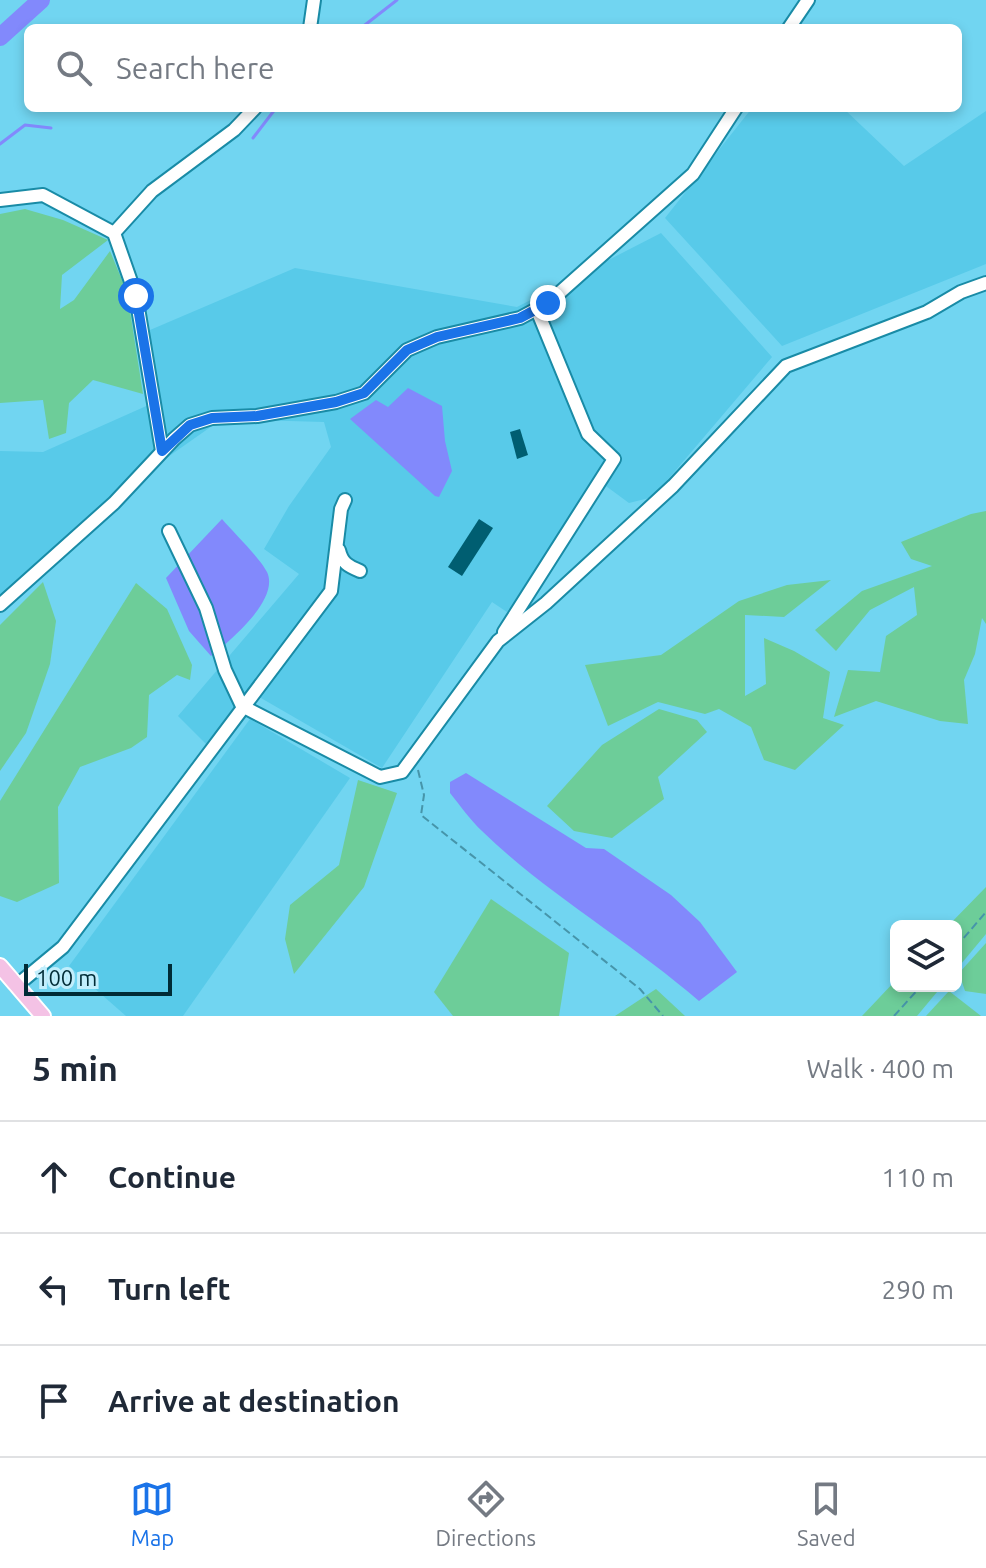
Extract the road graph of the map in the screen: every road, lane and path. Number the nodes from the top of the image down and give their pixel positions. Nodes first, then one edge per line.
1 (314, 0) edge
2 (808, 0) edge
3 (311, 24) edge
4 (792, 24) edge
5 (251, 112) edge
6 (733, 112) edge
7 (0, 200) edge
8 (114, 233) junction
9 (986, 283) edge
10 (537, 310) junction
11 (162, 451) junction
12 (345, 500) dead end
13 (169, 531) dead end
14 (338, 548) junction
15 (360, 571) dead end
16 (0, 605) edge
17 (498, 641) junction
18 (242, 706) junction
19 (414, 753) junction
20 (986, 912) edge
21 (962, 940) edge
22 (0, 966) edge
23 (16, 986) junction
24 (916, 992) edge
25 (43, 1016) edge
26 (663, 1016) edge
27 (894, 1016) edge

1 - 3 street
2 - 4 street
5 - 8 street
6 - 10 street
7 - 8 street
8 - 11 street
9 - 17 street
10 - 11 street
10 - 17 street
11 - 16 street
12 - 14 street
13 - 18 street
14 - 15 street
14 - 18 street
17 - 19 street
18 - 19 street
18 - 23 street
19 - 26 path
20 - 21 path
22 - 23 main road
23 - 25 main road
24 - 27 path

